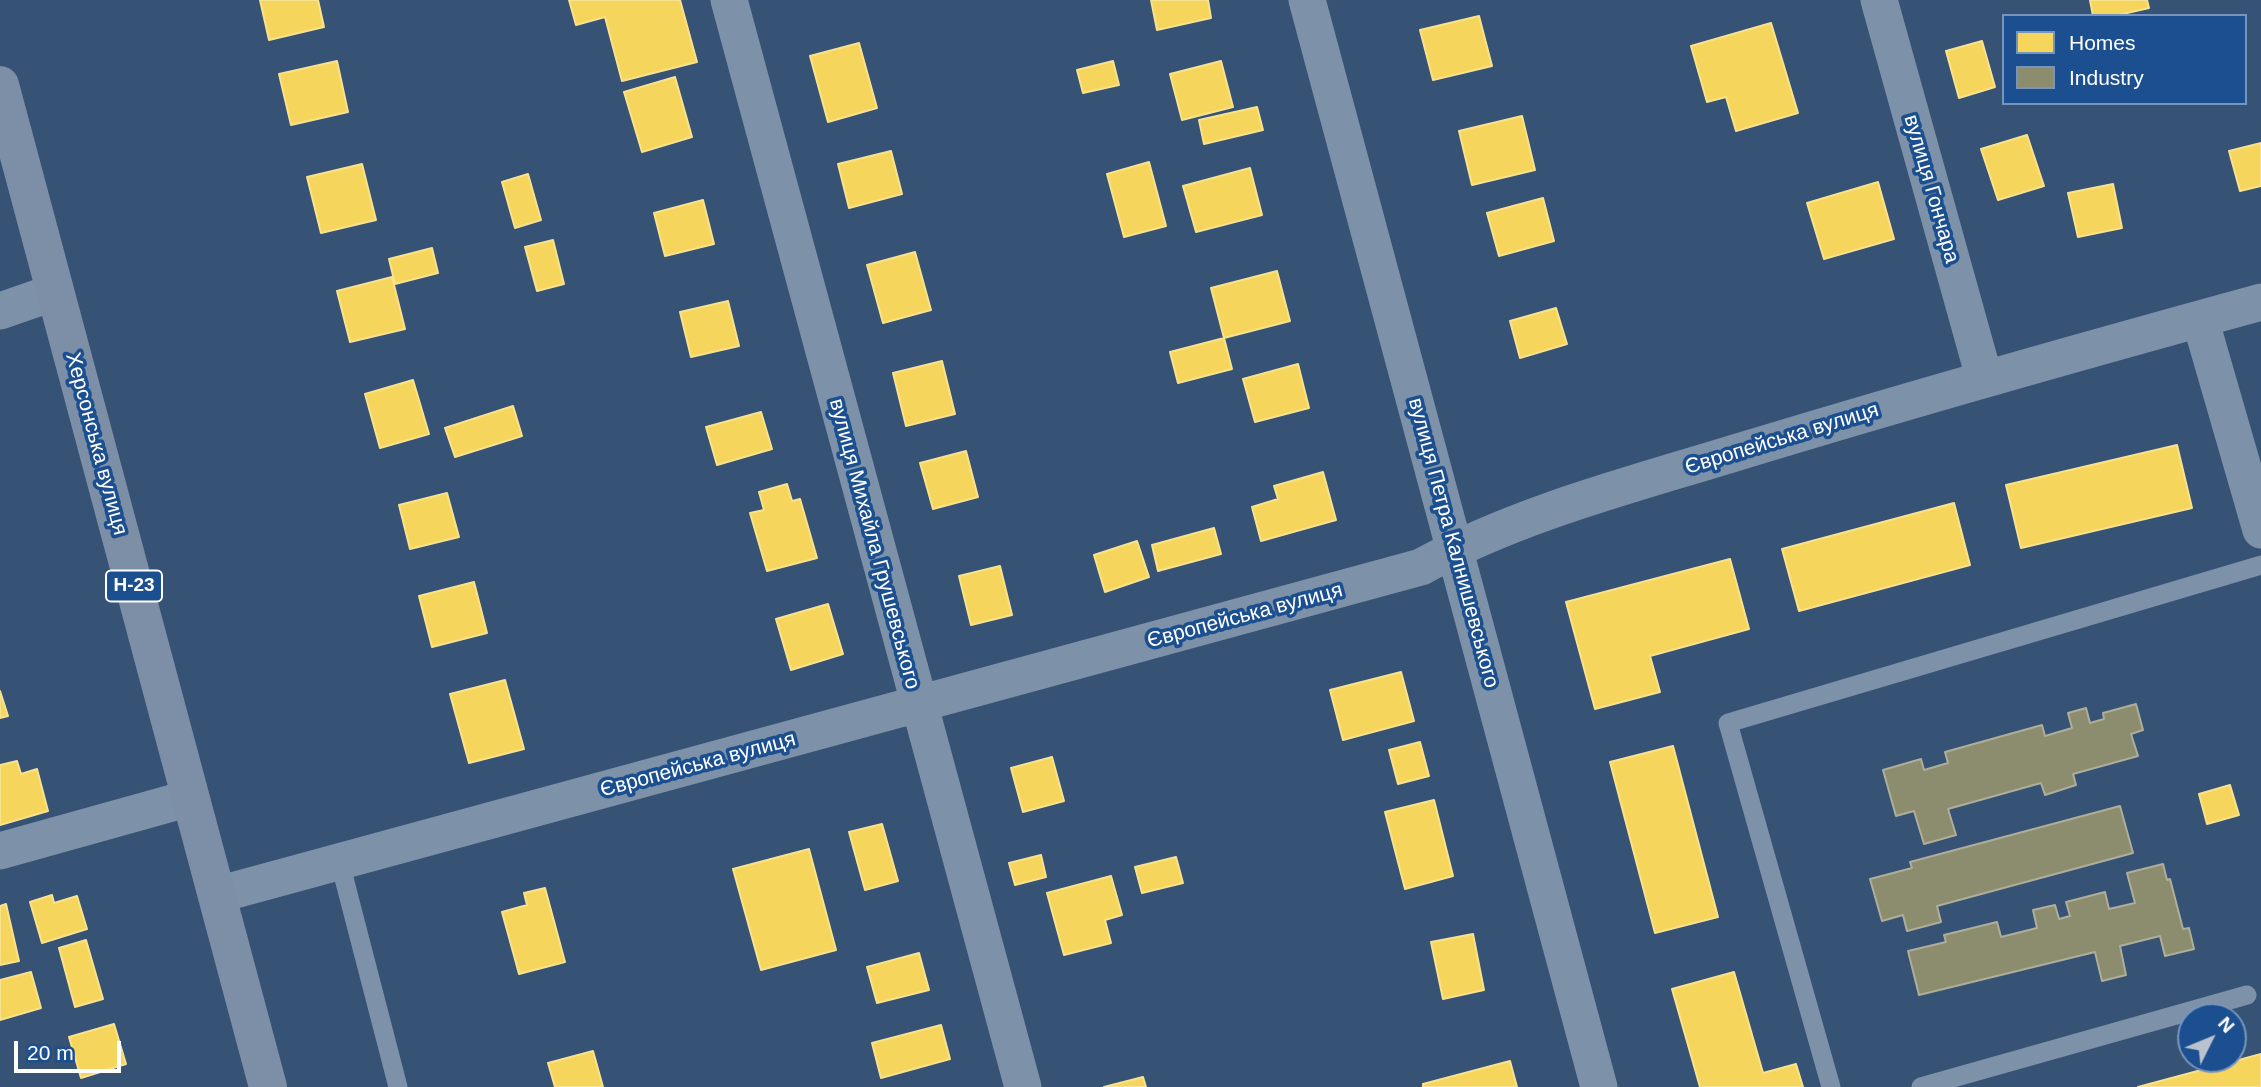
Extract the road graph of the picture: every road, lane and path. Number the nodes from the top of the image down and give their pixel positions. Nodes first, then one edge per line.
1 (729, 0) edge
2 (1307, 0) edge
3 (1878, 0) edge
4 (0, 85) edge
5 (55, 292) junction
6 (2261, 302) edge
7 (0, 312) edge
8 (2200, 319) junction
9 (1983, 377) junction
10 (2261, 530) edge
11 (1454, 549) junction
12 (2261, 565) edge
13 (918, 707) junction
14 (190, 798) junction
15 (0, 852) edge
16 (339, 859) junction
17 (217, 895) junction
18 (2247, 995) dead end
19 (268, 1087) edge
20 (398, 1087) edge
21 (1023, 1087) edge
22 (1599, 1087) edge
23 (1831, 1087) edge
24 (1921, 1087) edge

1 - 13 street, вулиця Михайла Грушевського
2 - 11 street, вулиця Петра Калнишевського
3 - 9 street, вулиця Гончара
4 - 5 main road, Херсонська вулиця / Н-23
5 - 7 street
5 - 14 main road, Херсонська вулиця / Н-23
6 - 8 street, Європейська вулиця
8 - 9 street, Європейська вулиця
8 - 10 street
9 - 11 street, Європейська вулиця
11 - 13 street, Європейська вулиця
11 - 22 street, вулиця Петра Калнишевського
12 - 23 lane
13 - 16 street, Європейська вулиця
13 - 21 street, вулиця Михайла Грушевського
14 - 15 street
14 - 17 main road, Херсонська вулиця / Н-23
16 - 17 street, Європейська вулиця
16 - 20 lane
17 - 19 main road, Херсонська вулиця / Н-23
18 - 24 lane

